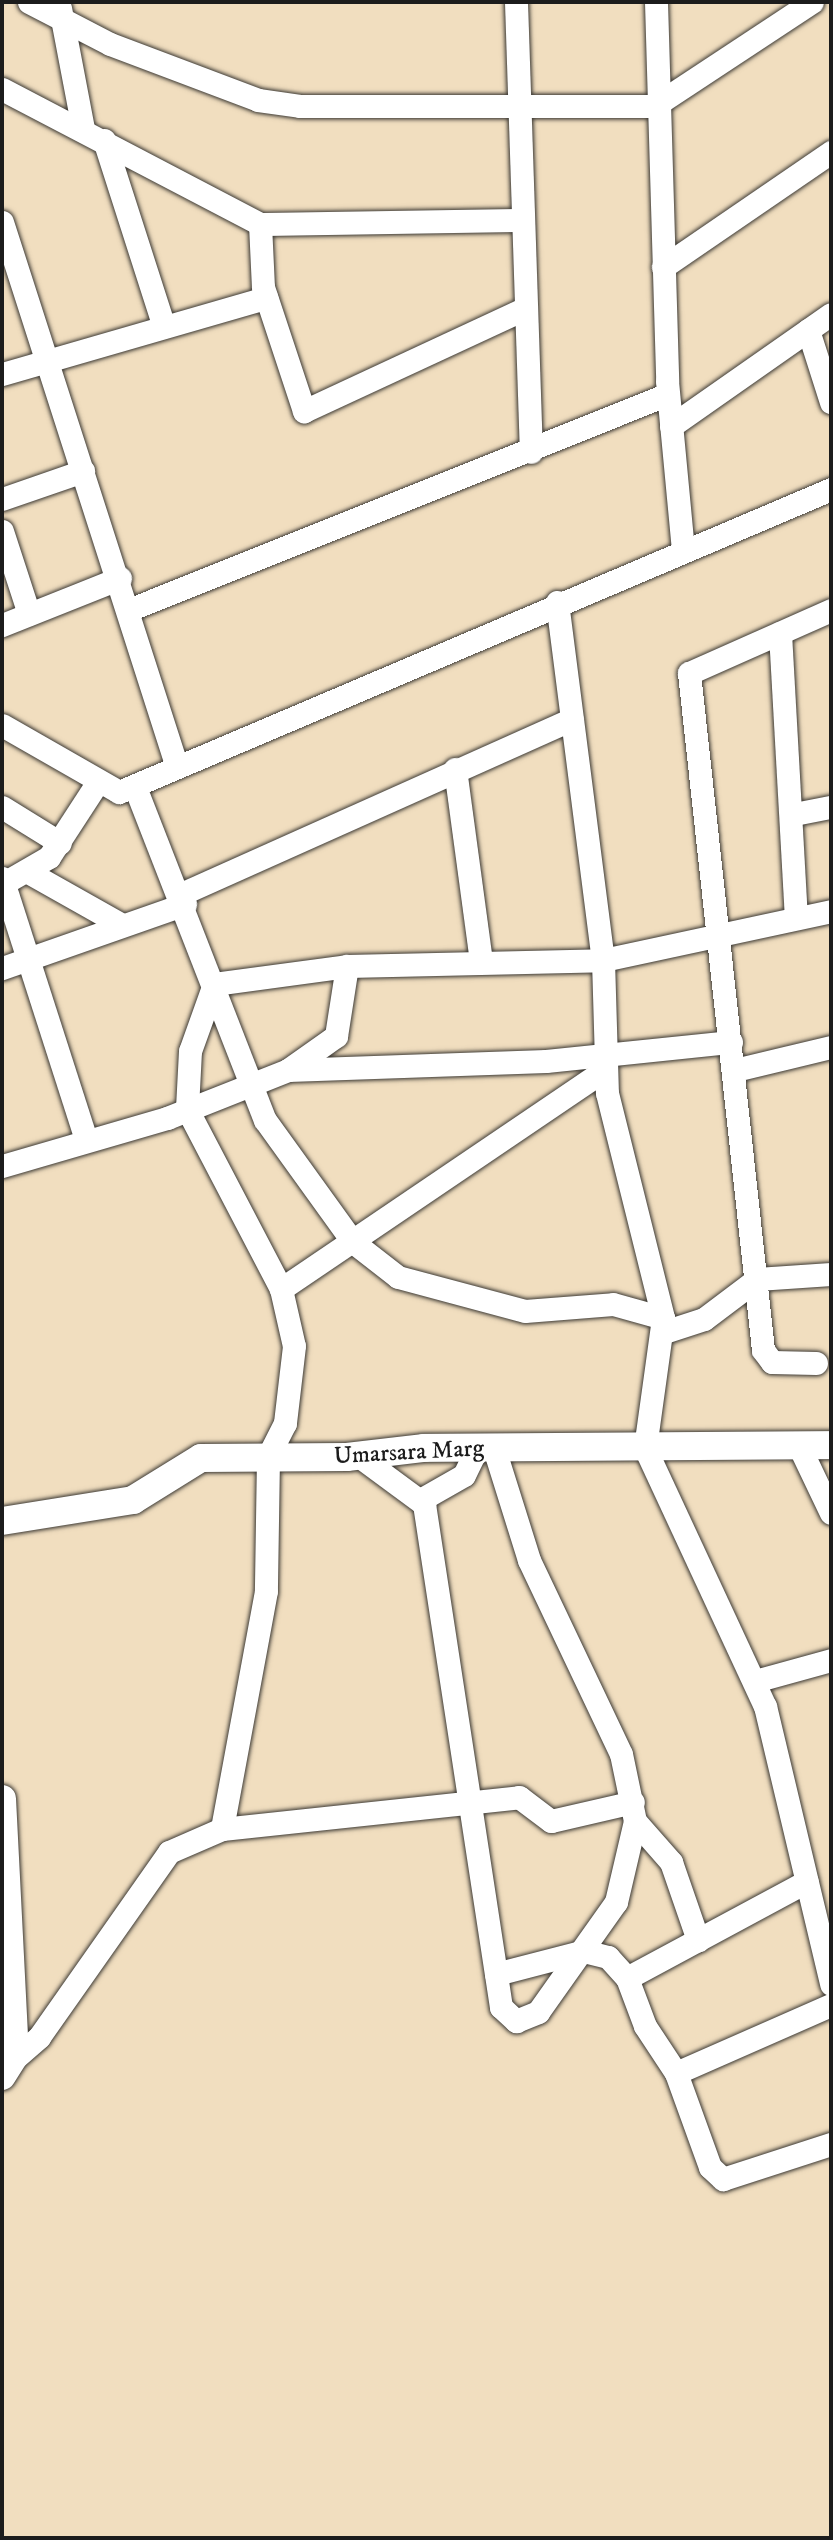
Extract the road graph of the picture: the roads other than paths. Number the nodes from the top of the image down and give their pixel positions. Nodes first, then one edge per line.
1 (29, 2) edge
2 (516, 2) edge
3 (656, 2) edge
4 (813, 2) edge
5 (60, 10) edge
6 (2, 89) edge
7 (519, 102) junction
8 (654, 106) junction
9 (83, 129) junction
10 (104, 140) junction
11 (831, 152) edge
12 (521, 220) junction
13 (260, 224) junction
14 (2, 226) edge
15 (663, 267) junction
16 (266, 298) junction
17 (524, 309) junction
18 (831, 314) edge
19 (164, 327) junction
20 (808, 330) junction
21 (45, 360) junction
22 (2, 374) edge
23 (668, 394) junction
24 (831, 402) edge
25 (671, 426) junction
26 (531, 452) junction
27 (83, 471) junction
28 (831, 489) edge
29 (2, 499) edge
30 (2, 531) edge
31 (682, 550) junction
32 (120, 578) junction
33 (557, 601) junction
34 (131, 609) junction
35 (831, 610) edge
36 (29, 614) junction
37 (2, 625) edge
38 (780, 633) junction
39 (572, 719) junction
40 (2, 725) edge
41 (177, 767) junction
42 (456, 769) junction
43 (97, 783) junction
44 (135, 787) junction
45 (2, 807) edge
46 (831, 807) edge
47 (794, 814) junction
48 (60, 843) junction
49 (28, 872) junction
50 (3, 880) edge
51 (183, 899) junction
52 (831, 911) edge
53 (796, 918) junction
54 (122, 925) junction
55 (720, 936) junction
56 (30, 957) junction
57 (603, 960) junction
58 (481, 962) junction
59 (346, 966) junction
60 (2, 968) edge
61 (214, 984) junction
62 (732, 1042) junction
63 (831, 1047) edge
64 (605, 1063) junction
65 (288, 1070) junction
66 (734, 1070) junction
67 (251, 1083) junction
68 (187, 1109) junction
69 (86, 1140) junction
70 (2, 1166) edge
71 (353, 1241) junction
72 (831, 1274) edge
73 (757, 1279) junction
74 (281, 1289) junction
75 (664, 1325) junction
76 (816, 1363) dead end
77 (831, 1445) edge
78 (799, 1446) junction
79 (486, 1448) junction
80 (645, 1448) junction
81 (359, 1456) junction
82 (268, 1457) junction
83 (422, 1499) junction
84 (831, 1513) edge
85 (2, 1521) edge
86 (831, 1660) edge
87 (755, 1681) junction
88 (2, 1799) edge
89 (466, 1803) junction
90 (634, 1811) junction
91 (222, 1829) junction
92 (807, 1881) junction
93 (698, 1940) junction
94 (584, 1951) junction
95 (496, 1974) junction
96 (627, 1978) junction
97 (831, 1984) edge
98 (831, 2005) edge
99 (8, 2067) edge
100 (676, 2073) junction
101 (831, 2144) edge

1 - 5 street
2 - 7 street
3 - 8 street
4 - 8 street
5 - 7 street
5 - 9 street
6 - 9 street
7 - 8 street
7 - 12 street
8 - 15 street
9 - 10 street
10 - 13 street
10 - 19 street
11 - 15 street
12 - 13 street
12 - 17 street
13 - 16 street
14 - 21 street
15 - 23 street
16 - 17 street
16 - 19 street
17 - 26 street
18 - 20 street
19 - 21 street
20 - 24 street
20 - 25 street
21 - 22 street
21 - 27 street
23 - 25 street
23 - 26 street
25 - 31 street
26 - 34 street
27 - 29 street
27 - 32 street
28 - 31 street
30 - 36 street
31 - 33 street
32 - 34 street
32 - 36 street
33 - 39 street
33 - 41 street
34 - 41 street
35 - 38 street
36 - 37 street
38 - 47 street
38 - 55 street
39 - 42 street
39 - 57 street
40 - 43 street
41 - 44 street
42 - 51 street
42 - 58 street
43 - 44 street
43 - 48 street
44 - 51 street
45 - 48 street
46 - 47 street
47 - 53 street
48 - 49 street
49 - 50 street
49 - 54 street
50 - 56 street
51 - 54 street
51 - 61 street
52 - 53 street
53 - 55 street
54 - 56 street
55 - 57 street
55 - 62 street
56 - 60 street
56 - 69 street
57 - 58 street
57 - 64 street
58 - 59 street
59 - 61 street
59 - 65 street
61 - 67 street
61 - 68 street
62 - 64 street
62 - 66 street
63 - 66 street
64 - 65 street
64 - 71 street
64 - 75 street
65 - 67 street
66 - 73 street
67 - 68 street
67 - 71 street
68 - 69 street
68 - 74 street
69 - 70 street
71 - 74 street
71 - 75 street
72 - 73 street
73 - 75 street
73 - 76 street
74 - 82 street
75 - 80 street
77 - 78 street, Umarsara Marg
78 - 80 street, Umarsara Marg
78 - 84 street
79 - 80 street, Umarsara Marg
79 - 81 street, Umarsara Marg
79 - 83 street
79 - 90 street
80 - 87 street
81 - 82 street, Umarsara Marg
81 - 83 street
82 - 85 street, Umarsara Marg
82 - 91 street
83 - 89 street
86 - 87 street
87 - 92 street
88 - 99 street
89 - 90 street
89 - 91 street
89 - 95 street
90 - 93 street
90 - 94 street
91 - 99 street
92 - 93 street
92 - 97 street
93 - 96 street
94 - 95 street
94 - 95 street
94 - 96 street
96 - 100 street
98 - 100 street
100 - 101 street

